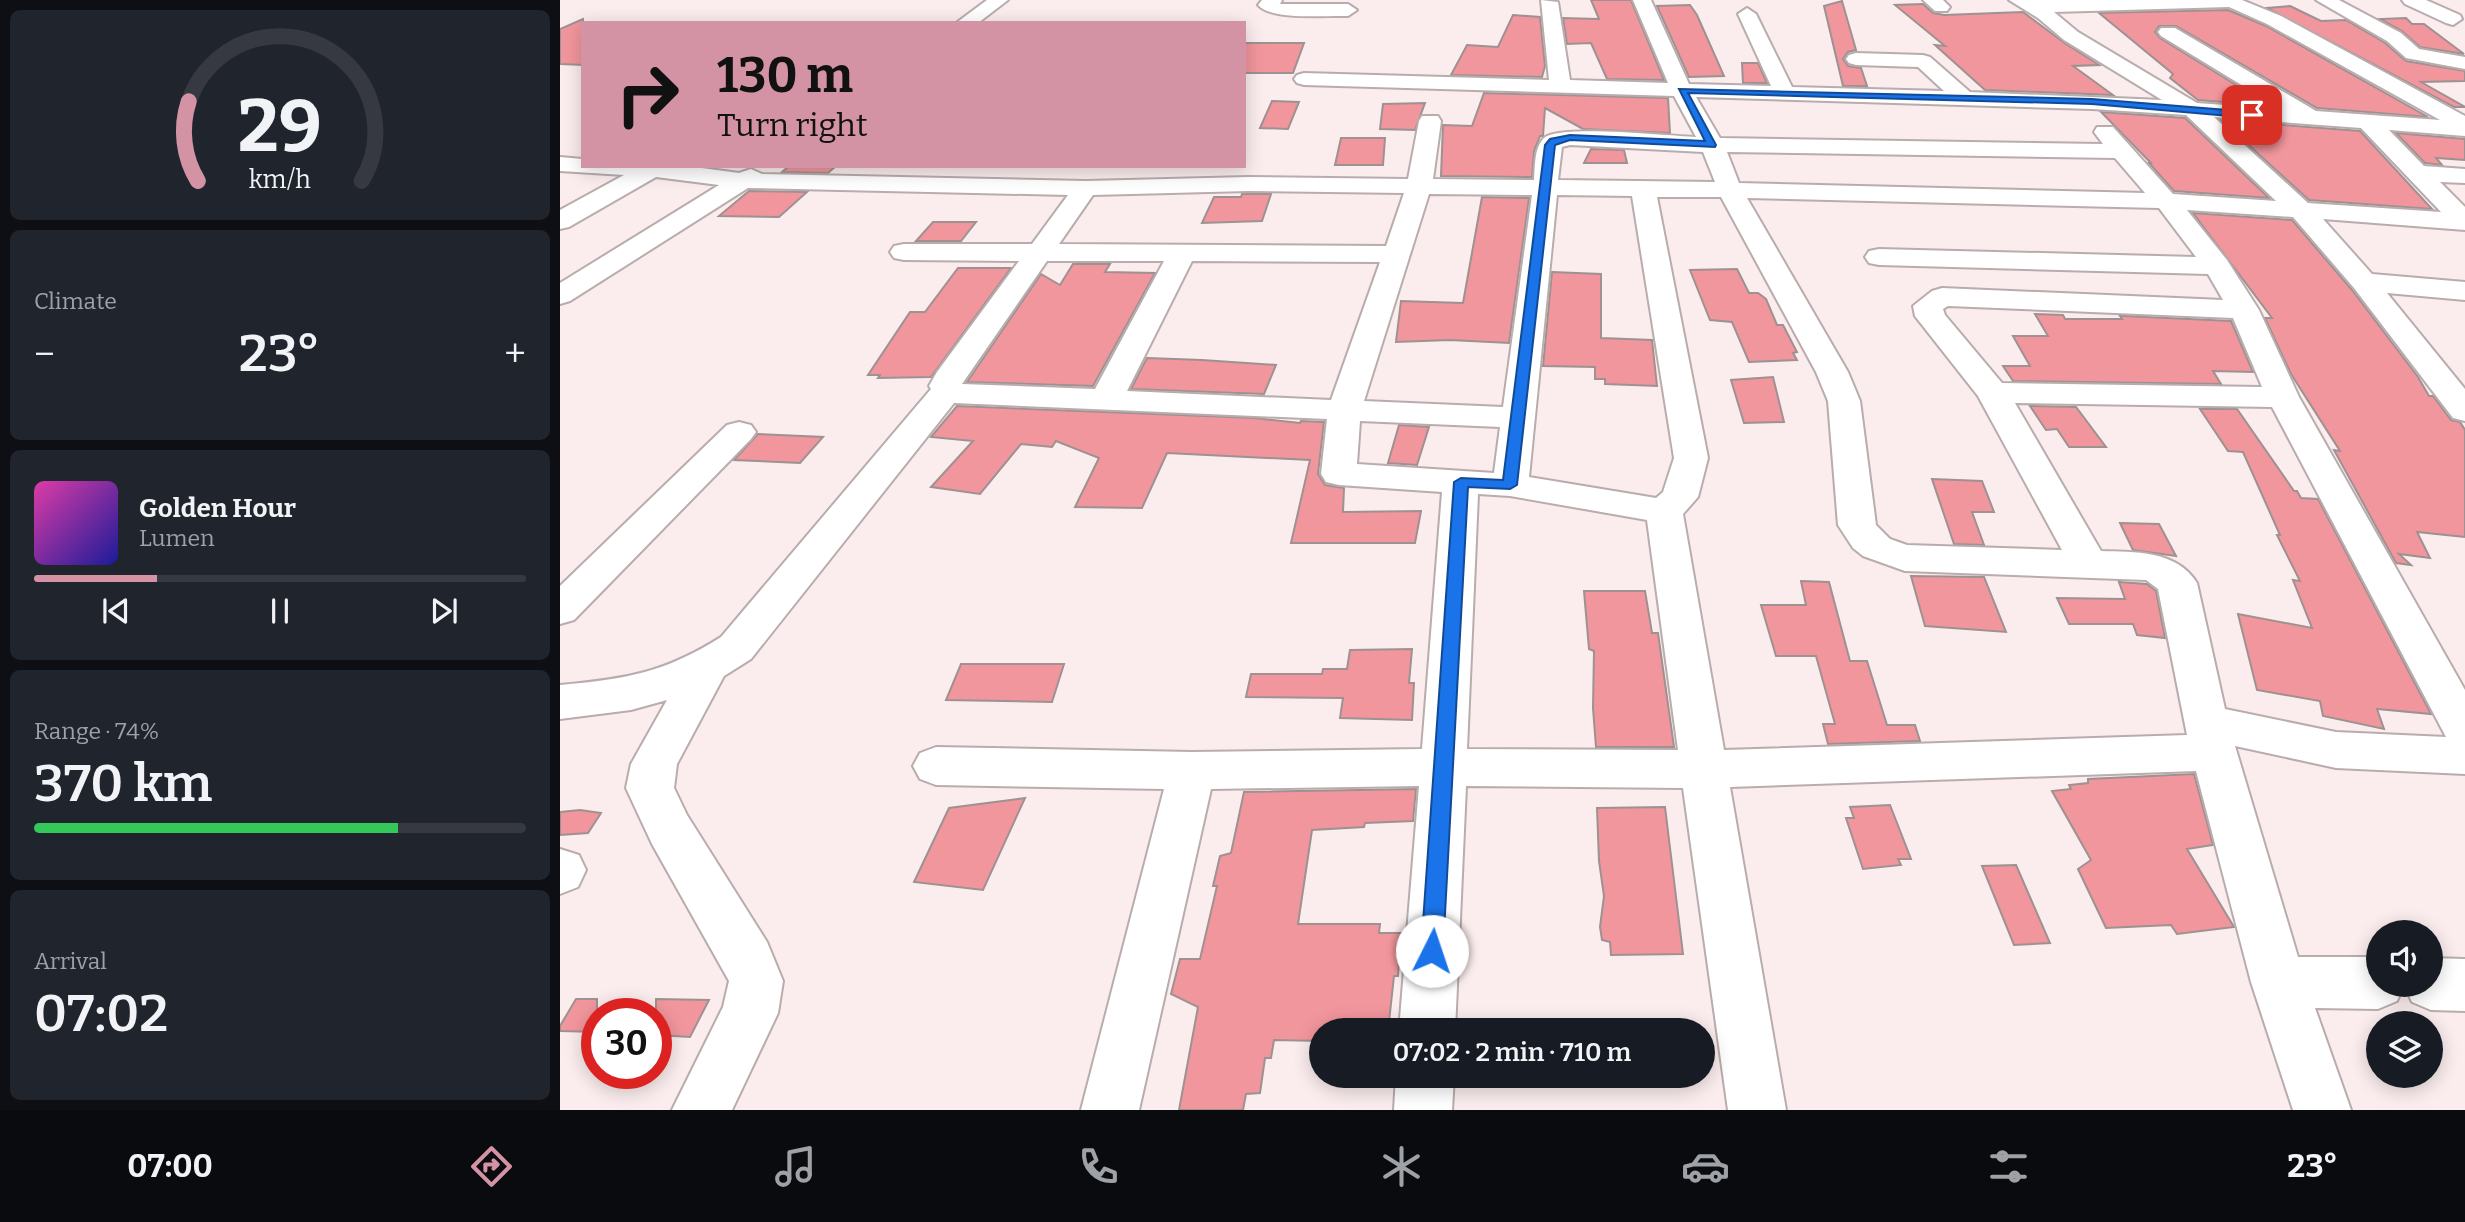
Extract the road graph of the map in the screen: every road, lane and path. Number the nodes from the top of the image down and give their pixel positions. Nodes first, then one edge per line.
1 (999, 0) edge
2 (1273, 0) edge
3 (1642, 0) edge
4 (2325, 0) edge
5 (2411, 0) edge
6 (2229, 1) edge
7 (1549, 2) edge
8 (2026, 4) edge
9 (1348, 10) dead end
10 (1747, 15) dead end
11 (2453, 19) dead end
12 (968, 21) edge
13 (2168, 32) dead end
14 (2387, 33) junction
15 (2465, 37) edge
16 (1856, 59) dead end
17 (2465, 63) edge
18 (1304, 79) dead end
19 (1561, 88) junction
20 (1682, 90) junction
21 (1785, 94) junction
22 (1966, 100) junction
23 (2077, 102) junction
24 (2193, 110) junction
25 (2315, 120) junction
26 (1430, 121) dead end
27 (2369, 123) junction
28 (2465, 127) edge
29 (1712, 145) junction
30 (2121, 151) junction
31 (560, 164) edge
32 (581, 166) edge
33 (633, 168) edge
34 (652, 169) junction
35 (2416, 173) junction
36 (754, 174) edge
37 (2465, 176) edge
38 (1419, 187) junction
39 (1086, 188) junction
40 (1544, 188) junction
41 (1643, 189) junction
42 (1730, 190) junction
43 (2166, 201) junction
44 (2301, 210) junction
45 (560, 221) edge
46 (2465, 221) edge
47 (904, 252) dead end
48 (1040, 253) junction
49 (1182, 254) junction
50 (1396, 254) junction
51 (1880, 257) dead end
52 (2217, 265) junction
53 (2364, 282) junction
54 (2465, 290) edge
55 (560, 295) edge
56 (2244, 310) junction
57 (947, 390) junction
58 (1993, 393) junction
59 (2283, 397) junction
60 (1106, 400) junction
61 (1344, 411) junction
62 (2465, 411) edge
63 (1518, 418) junction
64 (739, 432) dead end
65 (1461, 482) junction
66 (1510, 485) junction
67 (1664, 511) junction
68 (2090, 566) junction
69 (563, 603) edge
70 (706, 669) junction
71 (560, 702) edge
72 (2465, 730) edge
73 (2210, 737) junction
74 (2465, 756) edge
75 (936, 766) dead end
76 (1444, 767) junction
77 (1702, 769) junction
78 (1192, 771) junction
79 (2278, 982) junction
80 (2366, 983) edge
81 (2443, 984) edge
82 (2465, 985) edge
83 (1428, 1018) edge
84 (1424, 1088) edge
85 (701, 1110) edge
86 (1110, 1110) edge
87 (1423, 1110) edge
88 (1757, 1110) edge
89 (2322, 1110) edge

1 - 12 street
2 - 9 street
3 - 20 street
4 - 14 street
5 - 11 street
6 - 8 street
6 - 28 street
7 - 19 street
8 - 24 street
10 - 21 street
13 - 25 street
14 - 15 street
14 - 17 street
16 - 22 street
18 - 19 street
19 - 20 street
20 - 21 street
20 - 29 street
21 - 22 street
22 - 23 street
23 - 24 street
23 - 30 street
24 - 25 street
24 - 44 street
25 - 27 street
26 - 38 street
27 - 28 street
27 - 35 street
29 - 30 street
29 - 40 street
29 - 42 street
30 - 43 street
31 - 32 street
33 - 34 street
34 - 36 street
34 - 45 street
35 - 37 street
35 - 46 street
36 - 39 street
36 - 55 street
38 - 39 street
38 - 40 street
38 - 50 street
39 - 48 street
40 - 41 street
40 - 63 street
41 - 42 street
41 - 67 street
42 - 43 street
42 - 68 street
43 - 44 street
43 - 52 street
44 - 46 street
44 - 53 street
47 - 48 street
48 - 49 street
48 - 57 street
49 - 50 street
49 - 60 street
50 - 61 street
51 - 52 street
52 - 56 street
53 - 54 street
53 - 62 street
56 - 58 street
56 - 59 street
57 - 60 street
57 - 70 street
58 - 59 street
58 - 68 street
59 - 72 street
60 - 61 street
61 - 63 street
61 - 65 street
63 - 66 street
64 - 69 street
65 - 66 street
65 - 76 street
66 - 67 street
67 - 77 street
68 - 73 street
70 - 71 street
70 - 85 street
73 - 74 street
73 - 77 street
73 - 79 street
75 - 78 street
76 - 77 street
76 - 78 street
76 - 83 street
77 - 88 street
78 - 86 street
79 - 80 street
79 - 89 street
81 - 82 street
84 - 87 street

